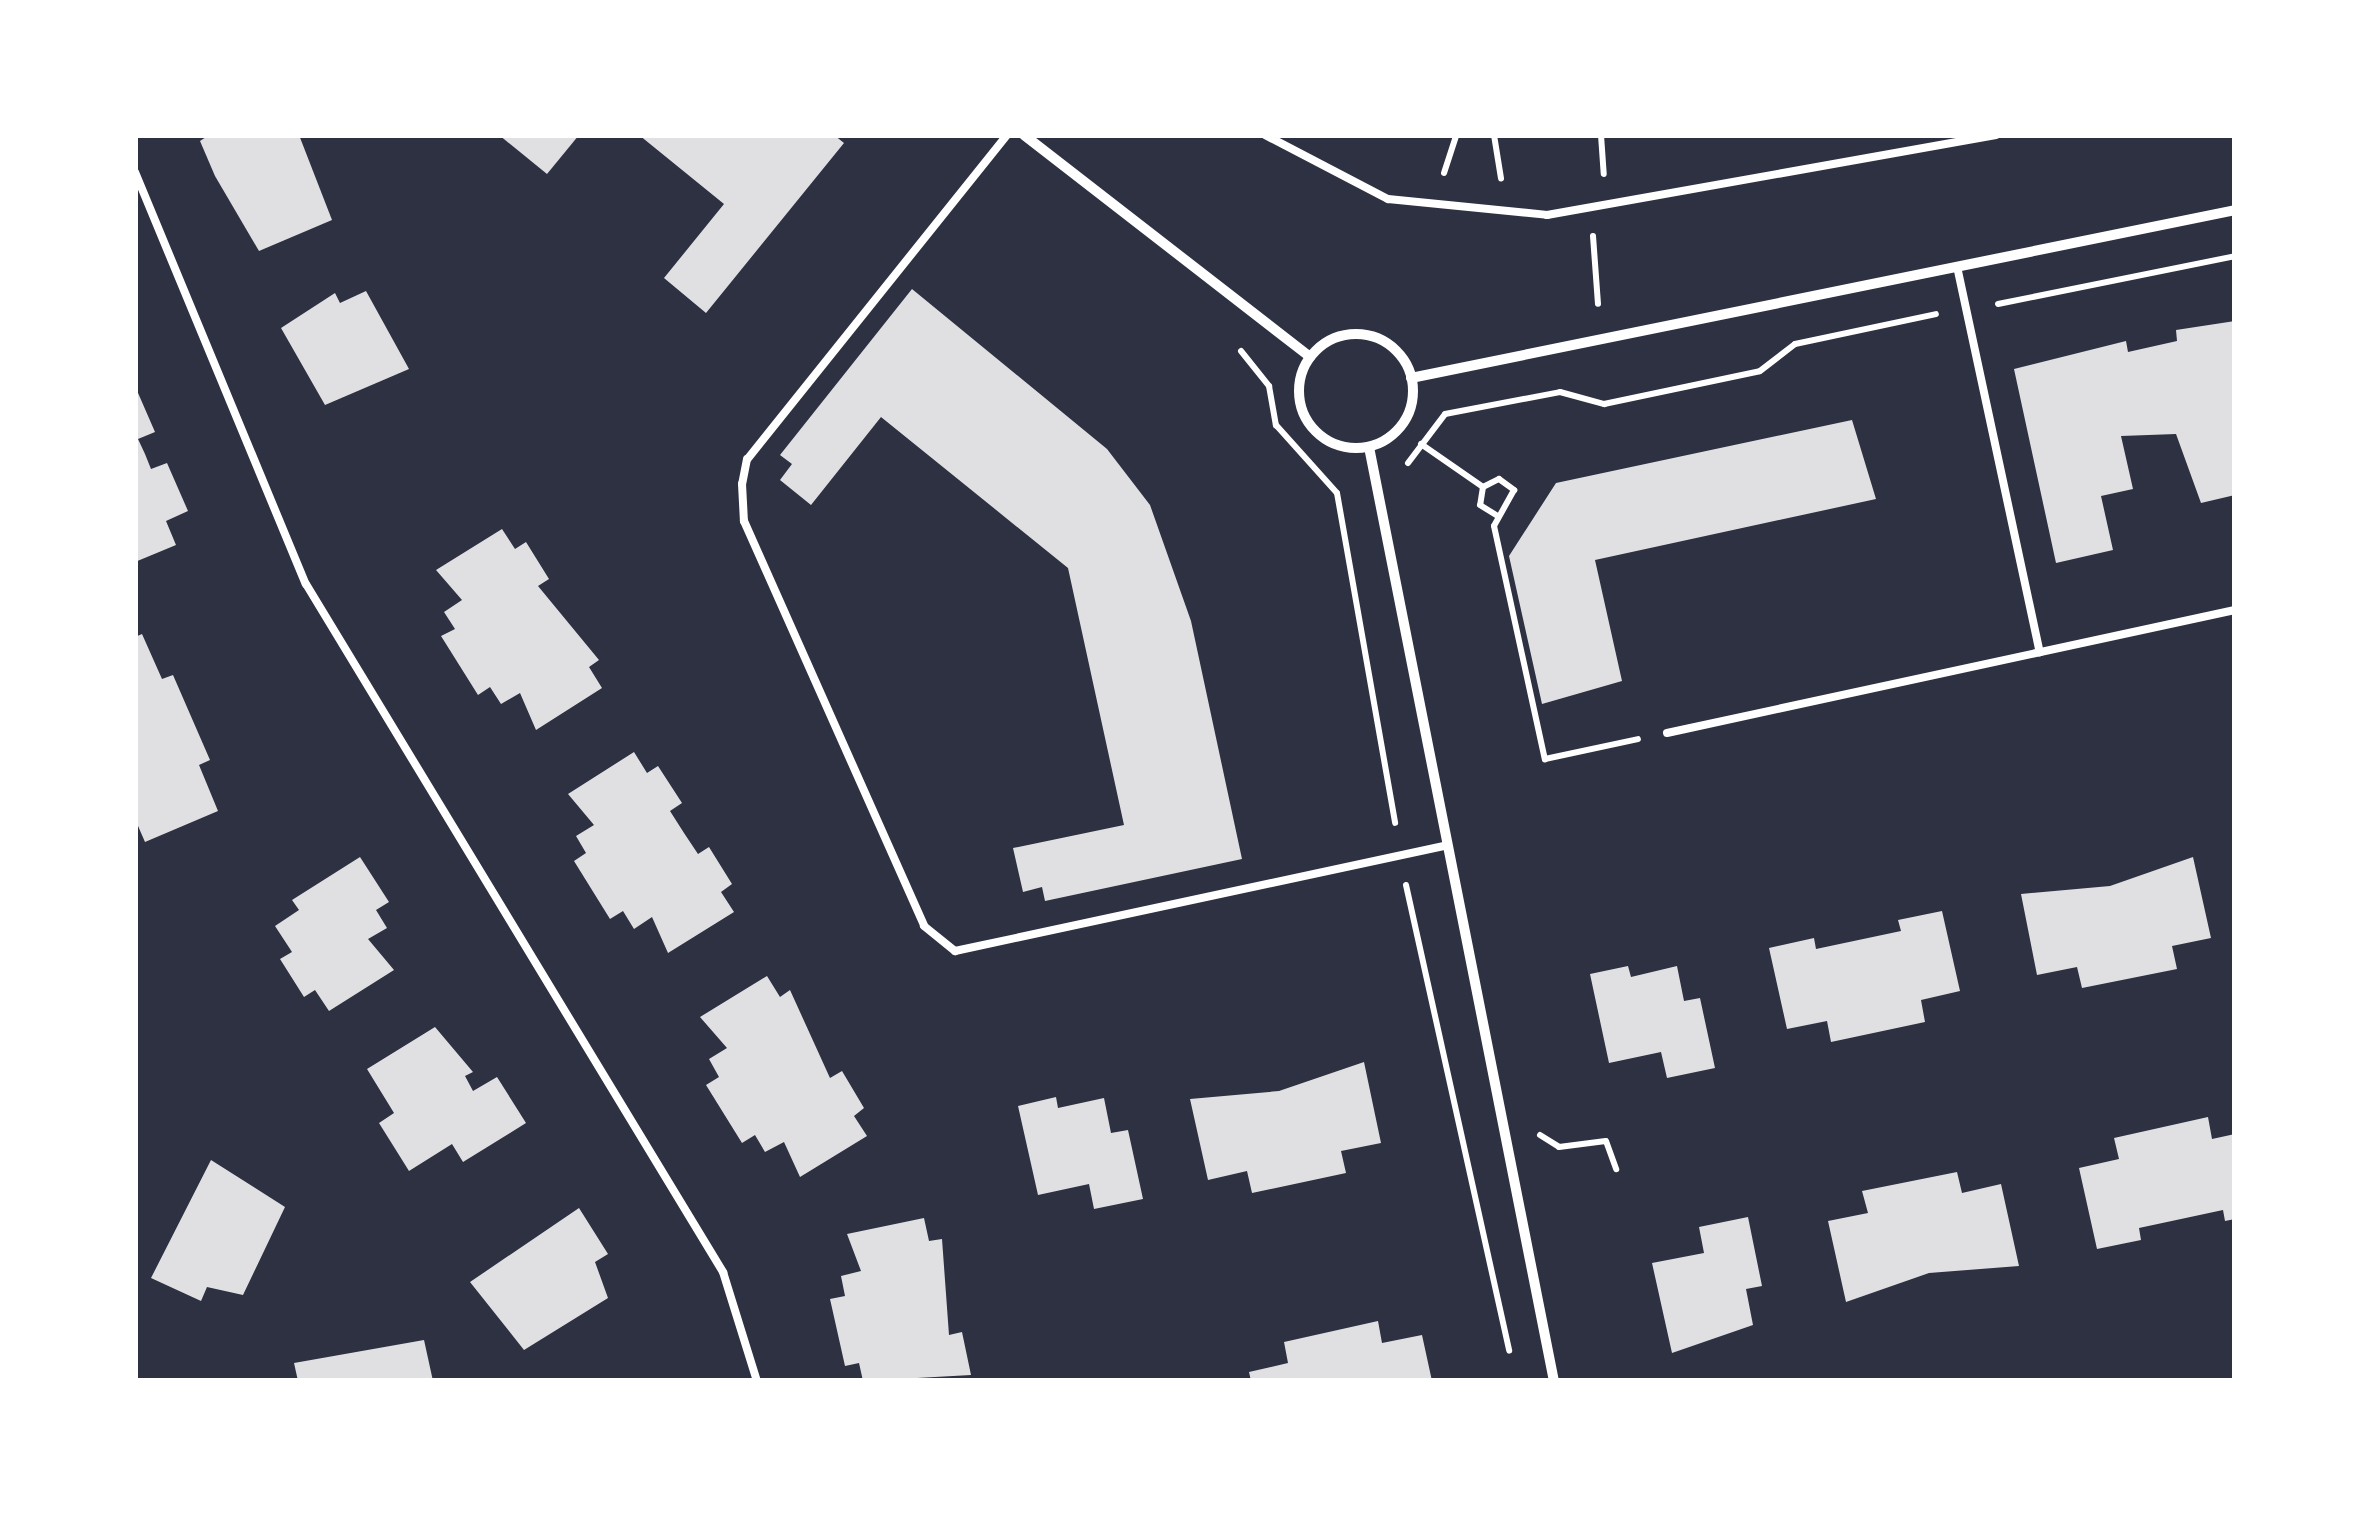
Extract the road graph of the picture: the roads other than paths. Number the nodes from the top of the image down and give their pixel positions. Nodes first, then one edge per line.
1 (1007, 135) edge
2 (1024, 135) edge
3 (1266, 135) edge
4 (1996, 135) edge
5 (135, 172) edge
6 (2235, 210) edge
7 (1958, 271) junction
8 (1310, 357) junction
9 (1411, 378) junction
10 (1369, 447) junction
11 (2235, 610) edge
12 (2040, 652) junction
13 (1667, 732) road end
14 (1444, 846) junction
15 (757, 1381) edge
16 (1554, 1381) edge

1 - 14 lane
2 - 8 street
3 - 4 lane
5 - 15 lane
6 - 7 street
7 - 9 street
7 - 12 lane
8 - 9 street
8 - 10 street
9 - 10 street
10 - 14 street
11 - 12 lane
12 - 13 lane
14 - 16 street

